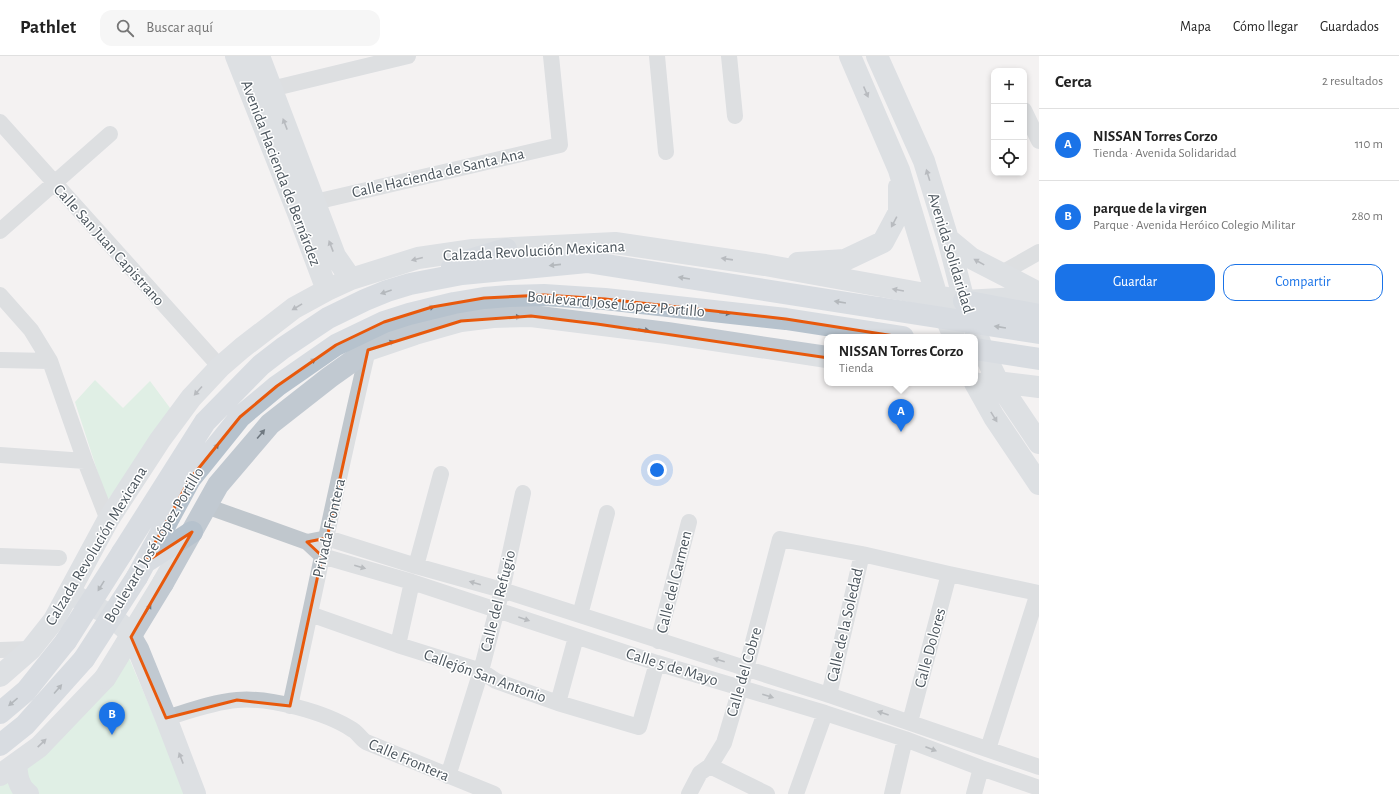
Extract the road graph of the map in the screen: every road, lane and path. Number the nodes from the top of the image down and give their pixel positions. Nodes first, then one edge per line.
1 (236, 56) edge
2 (259, 56) edge
3 (408, 56) edge
4 (551, 56) edge
5 (657, 56) edge
6 (729, 56) edge
7 (850, 56) edge
8 (877, 56) edge
9 (342, 64) edge
10 (271, 89) junction
11 (735, 116) dead end
12 (1027, 116) edge
13 (0, 122) edge
14 (110, 134) dead end
15 (1039, 141) edge
16 (666, 152) dead end
17 (899, 170) junction
18 (54, 184) junction
19 (315, 202) junction
20 (0, 231) edge
21 (948, 239) junction
22 (506, 249) junction
23 (1039, 252) edge
24 (765, 265) junction
25 (1000, 274) junction
26 (351, 279) junction
27 (410, 284) junction
28 (327, 290) junction
29 (1039, 293) edge
30 (0, 295) edge
31 (937, 297) junction
32 (1039, 297) edge
33 (964, 301) junction
34 (1039, 315) edge
35 (1039, 333) edge
36 (886, 334) edge
37 (953, 334) edge
38 (977, 334) edge
39 (978, 337) edge
40 (978, 349) edge
41 (368, 350) junction
42 (824, 357) edge
43 (1039, 359) edge
44 (0, 360) edge
45 (50, 361) junction
46 (220, 367) junction
47 (978, 379) edge
48 (998, 382) junction
49 (977, 386) edge
50 (1039, 386) edge
51 (1039, 443) edge
52 (0, 455) edge
53 (85, 461) junction
54 (441, 474) dead end
55 (1039, 484) edge
56 (523, 493) dead end
57 (206, 506) junction
58 (607, 513) dead end
59 (108, 520) junction
60 (689, 522) dead end
61 (192, 532) junction
62 (327, 538) junction
63 (307, 542) junction
64 (862, 554) junction
65 (0, 556) edge
66 (322, 556) junction
67 (59, 558) dead end
68 (416, 566) junction
69 (141, 570) junction
70 (949, 574) junction
71 (412, 582) junction
72 (502, 590) junction
73 (69, 593) junction
74 (1038, 593) edge
75 (496, 610) junction
76 (310, 614) junction
77 (580, 615) junction
78 (576, 637) junction
79 (658, 642) junction
80 (398, 645) junction
81 (31, 649) junction
82 (0, 650) edge
83 (657, 662) junction
84 (746, 669) junction
85 (481, 671) junction
86 (0, 676) edge
87 (741, 688) junction
88 (829, 695) junction
89 (558, 703) junction
90 (290, 706) junction
91 (0, 713) edge
92 (825, 713) junction
93 (166, 718) junction
94 (910, 722) junction
95 (905, 739) junction
96 (0, 745) edge
97 (988, 749) junction
98 (710, 766) junction
99 (1039, 766) edge
100 (981, 768) junction
101 (8, 770) edge
102 (448, 776) junction
103 (1039, 788) edge
104 (28, 794) edge
105 (195, 794) edge
106 (494, 794) edge
107 (689, 794) edge
108 (767, 794) edge
109 (796, 794) edge
110 (892, 794) edge
111 (974, 794) edge

1 - 28 street, Avenida Hacienda de Bernárdez
2 - 10 street, Avenida Hacienda de Bernárdez
3 - 9 street
4 - 19 street, Calle Hacienda de Santa Ana
5 - 16 street
6 - 11 street
7 -> 17 street, Avenida Solidaridad
21 -> 8 street, Avenida Solidaridad
9 - 10 street
19 -> 10 street, Avenida Hacienda de Bernárdez
12 - 15 street
13 - 18 street, Calle San Juan Capistrano
14 - 18 street
17 -> 24 street
17 - 31 street, Avenida Solidaridad
18 - 20 street
18 - 46 street, Calle San Juan Capistrano
26 -> 19 street, Avenida Hacienda de Bernárdez
25 -> 21 street
21 - 33 street, Avenida Solidaridad
24 -> 22 street, Calzada Revolución Mexicana
22 -> 26 street, Calzada Revolución Mexicana
22 - 27 main road
23 - 25 street
31 -> 24 street, Calzada Revolución Mexicana
25 - 29 street
26 - 28 street, Calzada Revolución Mexicana
35 -> 27 main road, Boulevard José López Portillo, bridge
27 -> 91 main road, Boulevard José López Portillo, bridge
28 -> 46 street, Calzada Revolución Mexicana
30 - 45 street
31 - 33 street, Calzada Revolución Mexicana
31 - 37 street, Avenida Solidaridad
32 - 33 street, Calzada Revolución Mexicana
33 - 34 main road
33 - 38 street, Avenida Solidaridad
69 -> 36 main road, Boulevard José López Portillo
39 - 48 street, Avenida Solidaridad
40 - 43 main road, bridge
41 -> 42 street
57 -> 41 street
41 - 62 street, Privada Frontera
44 - 45 street
45 - 53 street
46 -> 59 street, Calzada Revolución Mexicana
47 - 48 street
48 - 50 street
48 - 51 street, Avenida Solidaridad
49 -> 55 street
52 - 53 street
53 - 59 street
54 - 68 street
56 - 72 street, Calle del Refugio
57 - 61 street
57 - 63 street, Calle 5 de Mayo
58 - 77 street
59 - 73 street, Calzada Revolución Mexicana
60 - 79 street, Calle del Carmen
61 - 69 main road
101 -> 61 street, bridge
62 - 63 street, Calle 5 de Mayo
62 - 66 street, Privada Frontera
62 - 68 street, Calle 5 de Mayo
63 - 66 street, Calle 5 de Mayo
64 - 70 street
64 - 84 street, Calle del Cobre
64 - 88 street, Calle de la Soledad
65 - 67 street
66 -> 71 street, Calle 5 de Mayo
66 - 76 street, Privada Frontera
72 -> 68 street, Calle 5 de Mayo
96 -> 69 main road, Boulevard José López Portillo, bridge
70 - 74 street
70 - 94 street, Calle Dolores
71 - 75 street, Calle 5 de Mayo
71 - 80 street
72 - 75 street, Calle del Refugio
72 - 77 street, Calle 5 de Mayo
73 - 81 street, Calzada Revolución Mexicana
73 - 93 street
74 - 97 street
75 -> 78 street, Calle 5 de Mayo
75 - 85 street, Calle del Refugio
76 - 80 street, Callejón San Antonio
76 - 90 street, Privada Frontera
77 - 79 street, Calle 5 de Mayo
78 - 83 street, Calle 5 de Mayo
78 - 89 street
84 -> 79 street, Calle 5 de Mayo
80 - 85 street, Callejón San Antonio
81 - 82 street
81 - 86 street, Calzada Revolución Mexicana
83 - 87 street, Calle 5 de Mayo
83 - 89 street, Callejón San Antonio
84 - 87 street, Calle del Cobre
84 - 88 street, Calle 5 de Mayo
85 - 89 street, Callejón San Antonio
85 - 102 street, Calle del Refugio
87 -> 92 street, Calle 5 de Mayo
87 - 98 street, Calle del Cobre
94 -> 88 street, Calle 5 de Mayo
90 - 93 street, Calle Frontera
90 - 102 street, Calle Frontera
92 - 95 street, Calle 5 de Mayo
92 - 109 street
105 -> 93 street
94 - 97 street, Calle 5 de Mayo
95 -> 100 street, Calle 5 de Mayo
95 - 110 street
97 - 99 street, Calle 5 de Mayo
98 - 107 street, Calle del Cobre
98 - 108 street
100 - 103 street, Calle 5 de Mayo
100 - 111 street
101 - 104 street
102 - 106 street, Calle Frontera

